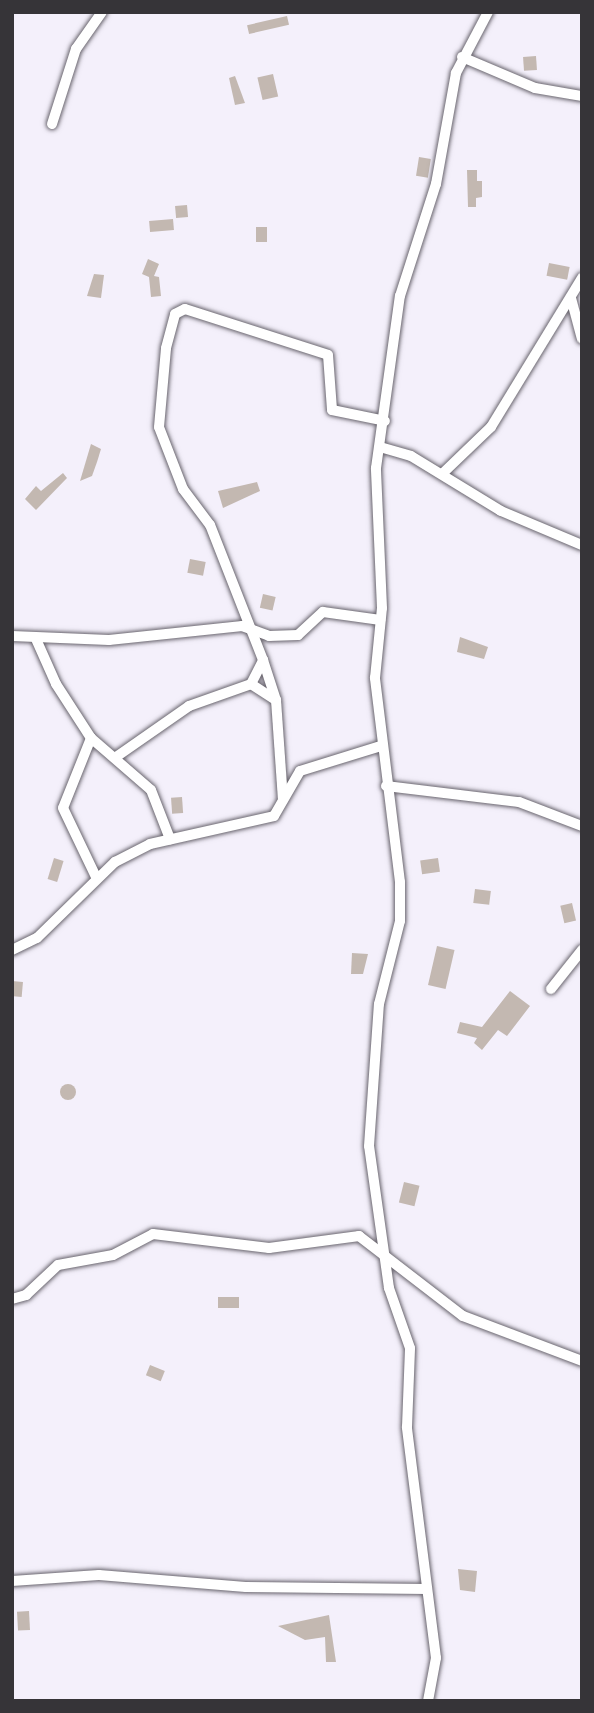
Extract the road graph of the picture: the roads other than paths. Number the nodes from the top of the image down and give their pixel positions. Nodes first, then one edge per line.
1 (102, 12) edge
2 (487, 13) edge
3 (463, 57) junction
4 (582, 96) edge
5 (52, 124) dead end
6 (582, 278) edge
7 (571, 298) junction
8 (582, 339) edge
9 (385, 421) junction
10 (380, 447) junction
11 (442, 474) junction
12 (582, 545) edge
13 (380, 620) junction
14 (251, 627) junction
15 (12, 636) edge
16 (36, 639) junction
17 (263, 660) junction
18 (251, 684) junction
19 (276, 700) junction
20 (91, 737) junction
21 (381, 746) junction
22 (116, 757) junction
23 (386, 786) junction
24 (283, 802) junction
25 (582, 826) edge
26 (170, 839) junction
27 (96, 877) junction
28 (12, 950) edge
29 (582, 950) edge
30 (551, 989) dead end
31 (383, 1254) junction
32 (12, 1299) edge
33 (582, 1361) edge
34 (12, 1581) edge
35 (426, 1589) junction
36 (428, 1701) edge

1 - 5 street
2 - 3 street
3 - 4 street
3 - 9 street
6 - 7 street
7 - 8 street
7 - 11 street
9 - 10 street
9 - 14 street
10 - 11 street
10 - 13 street
11 - 12 street
13 - 14 street
13 - 21 street
14 - 16 street
14 - 17 street
15 - 16 street
16 - 20 street
17 - 18 street
17 - 19 street
18 - 19 street
18 - 22 street
19 - 24 street
20 - 22 street
20 - 27 street
21 - 23 street
21 - 24 street
22 - 26 street
23 - 25 street
23 - 31 street
24 - 26 street
26 - 27 street
27 - 28 street
29 - 30 street
31 - 32 street
31 - 33 street
31 - 35 street
34 - 35 street
35 - 36 street

